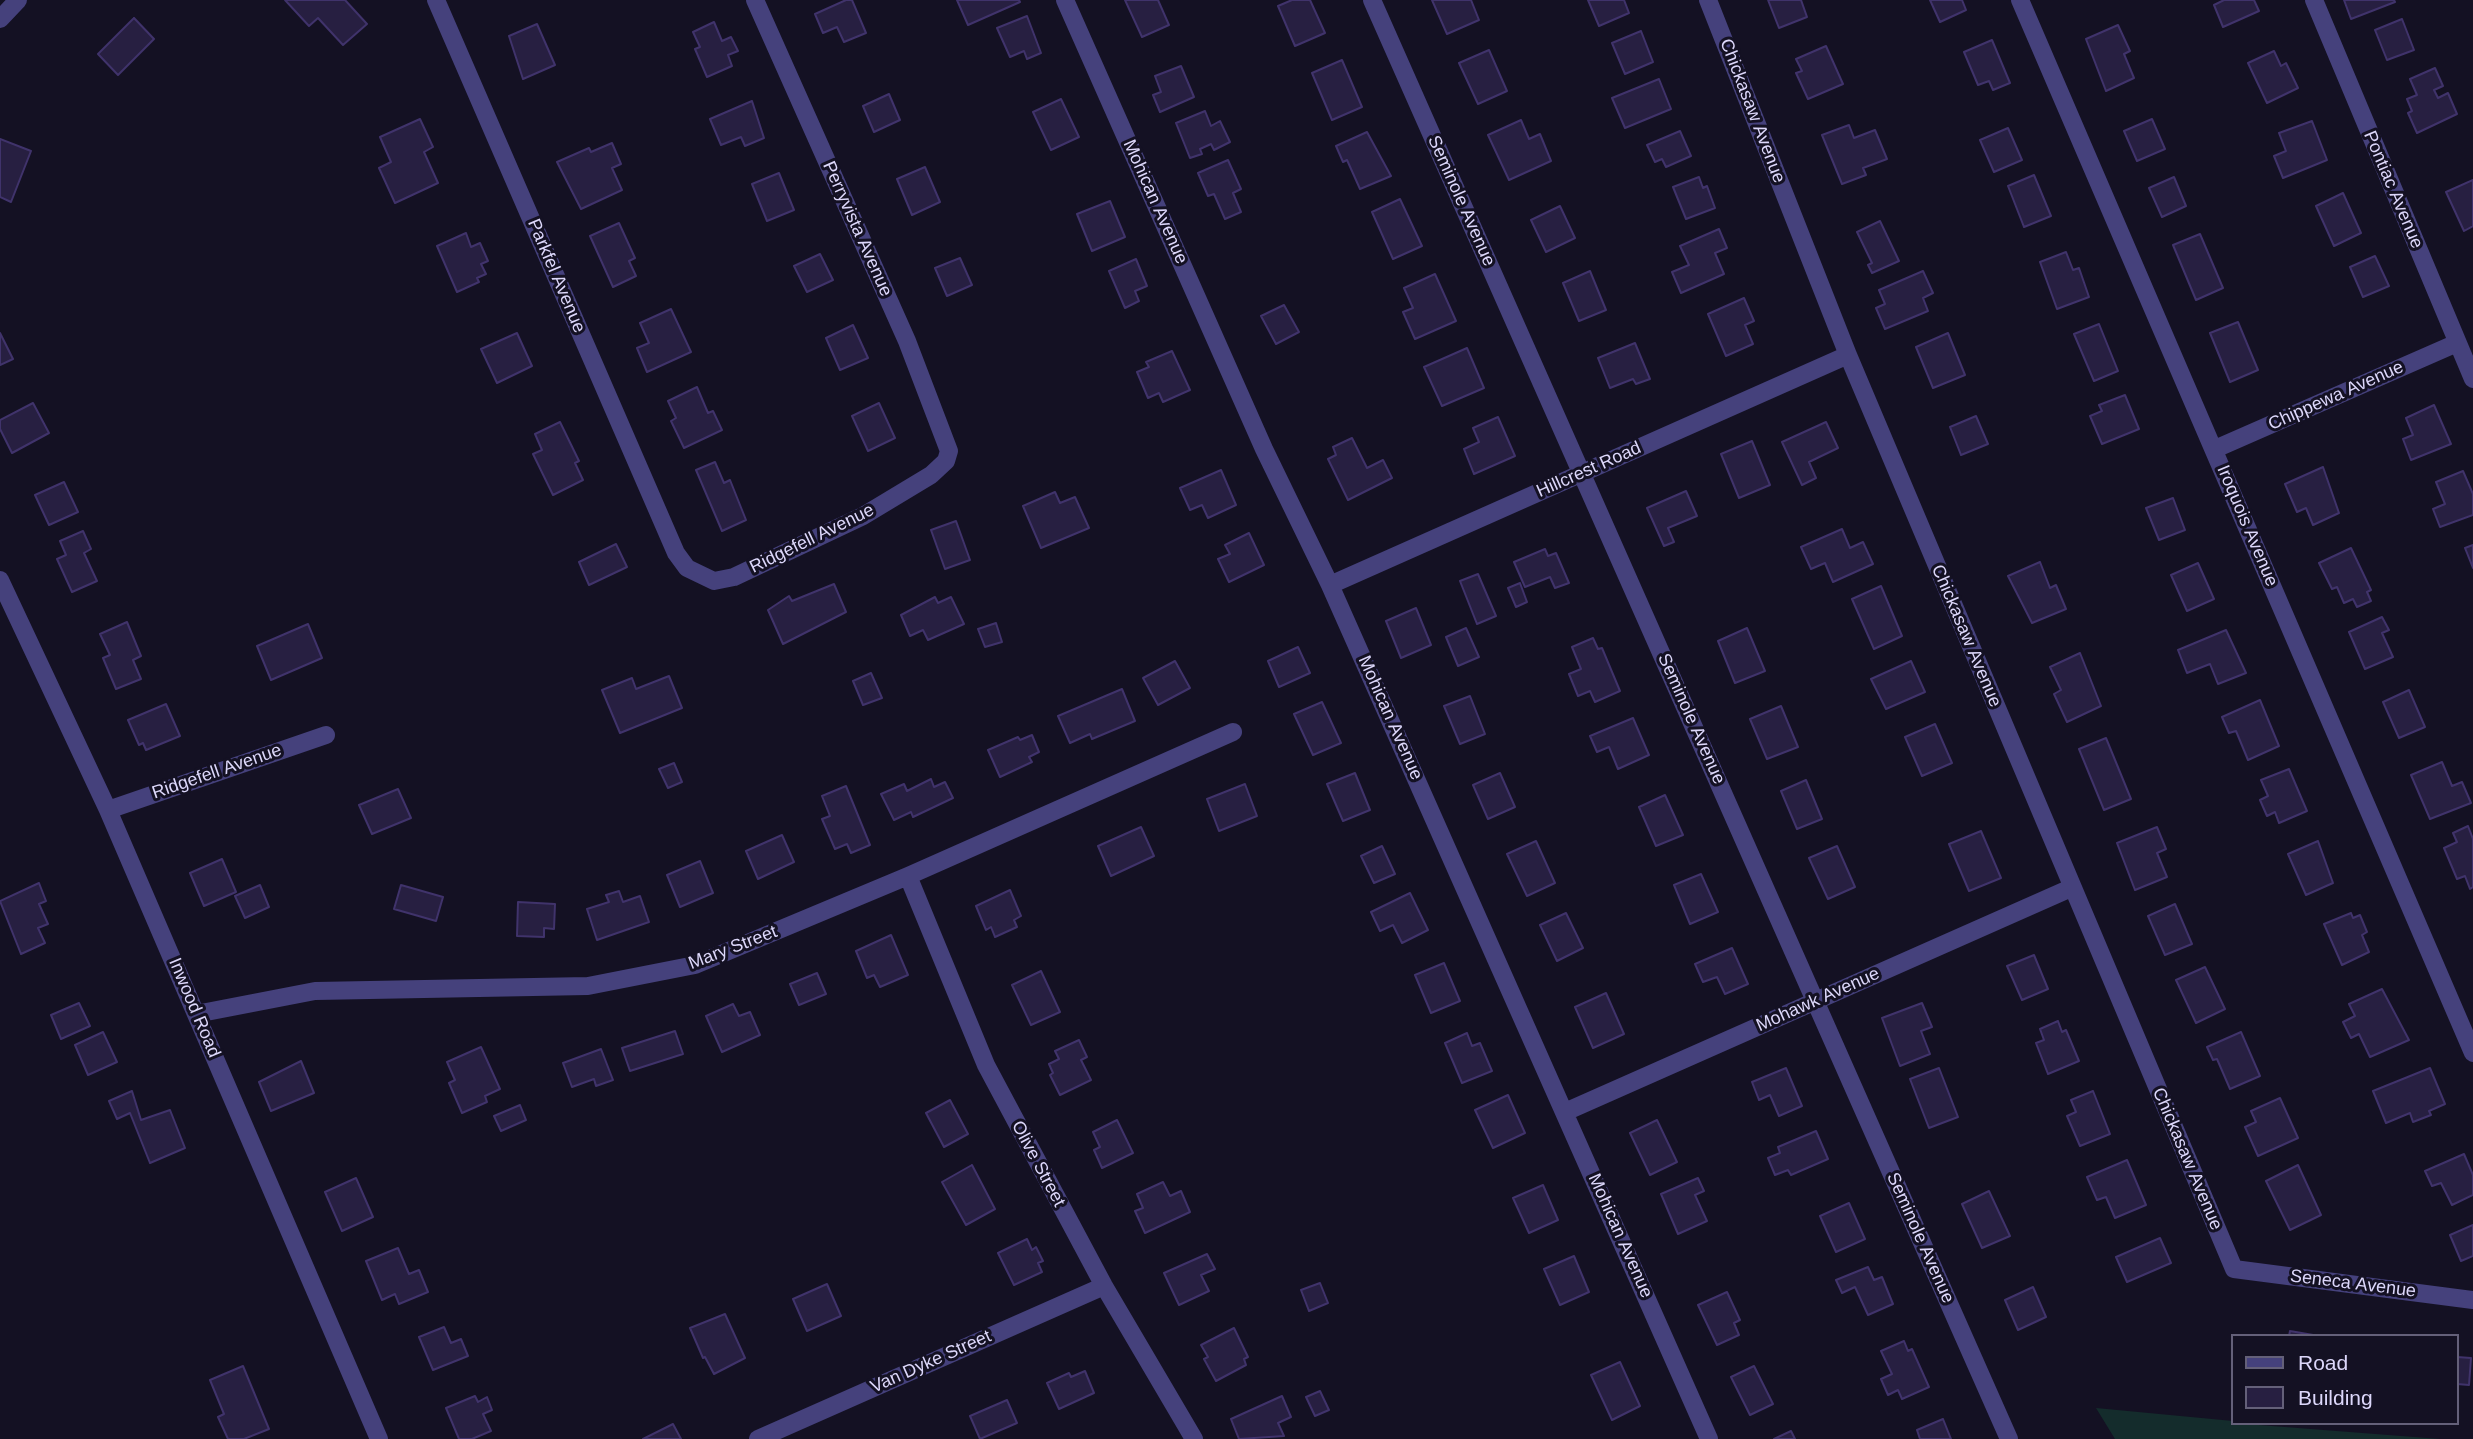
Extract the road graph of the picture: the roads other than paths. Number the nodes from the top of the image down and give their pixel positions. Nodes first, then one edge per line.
1 (18, 0) edge
2 (436, 0) edge
3 (755, 0) edge
4 (1065, 0) edge
5 (1372, 0) edge
6 (1708, 0) edge
7 (2020, 0) edge
8 (2314, 0) edge
9 (0, 19) edge
10 (2457, 343) junction
11 (1848, 355) junction
12 (2473, 379) edge
13 (2214, 449) junction
14 (946, 461) joint
15 (1582, 473) junction
16 (676, 553) joint
17 (0, 580) edge
18 (1330, 585) junction
19 (1233, 732) dead end
20 (326, 735) dead end
21 (108, 810) junction
22 (908, 876) junction
23 (2071, 888) junction
24 (1815, 1001) junction
25 (196, 1014) junction
26 (2473, 1053) edge
27 (1566, 1112) junction
28 (2234, 1269) joint
29 (1104, 1286) junction
30 (2473, 1300) edge
31 (379, 1439) edge
32 (758, 1439) edge
33 (1194, 1439) edge
34 (1709, 1439) edge
35 (2010, 1439) edge

1 - 9 street
2 - 16 street, Parkfel Avenue
3 - 14 street, Perryvista Avenue
4 - 18 street, Mohican Avenue
5 - 15 street, Seminole Avenue
6 - 11 street, Chickasaw Avenue
7 - 13 street, Iroquois Avenue
8 - 10 street, Pontiac Avenue
10 - 12 street, Pontiac Avenue
10 - 13 street, Chippewa Avenue
11 - 15 street, Hillcrest Road
11 - 23 street, Chickasaw Avenue
13 - 26 street, Iroquois Avenue
14 - 16 street, Ridgefell Avenue
15 - 18 street, Hillcrest Road
15 - 24 street, Seminole Avenue
17 - 21 street, Inwood Road
18 - 27 street, Mohican Avenue
19 - 22 street, Mary Street
20 - 21 street, Ridgefell Avenue
21 - 25 street, Inwood Road
22 - 25 street, Mary Street
22 - 29 street, Olive Street
23 - 24 street, Mohawk Avenue
23 - 28 street, Chickasaw Avenue
24 - 27 street, Mohawk Avenue
24 - 35 street, Seminole Avenue
25 - 31 street, Inwood Road
27 - 34 street, Mohican Avenue
28 - 30 street, Seneca Avenue
29 - 32 street, Van Dyke Street
29 - 33 street, Olive Street

